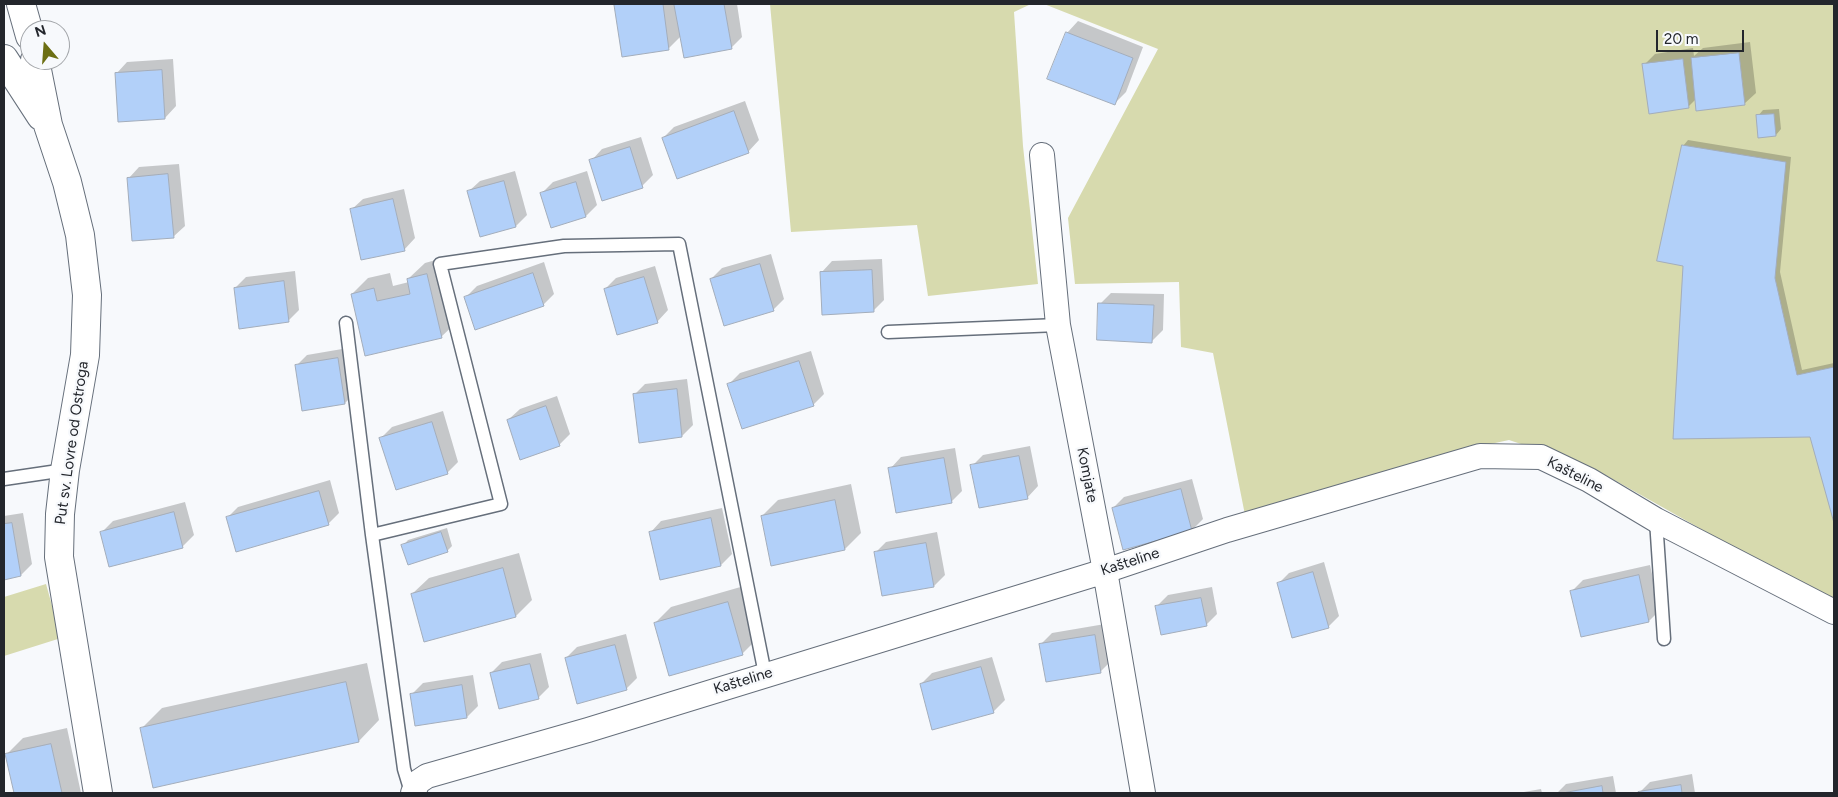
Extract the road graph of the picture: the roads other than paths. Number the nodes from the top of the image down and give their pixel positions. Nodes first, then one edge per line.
1 (21, 4) edge
2 (26, 20) edge
3 (4, 59) edge
4 (38, 70) edge
5 (48, 125) junction
6 (1042, 155) dead end
7 (346, 323) dead end
8 (1058, 325) junction
9 (888, 332) dead end
10 (65, 470) junction
11 (4, 479) edge
12 (1656, 520) junction
13 (372, 534) junction
14 (1105, 571) junction
15 (1834, 612) edge
16 (1664, 639) dead end
17 (765, 674) junction
18 (98, 793) edge
19 (412, 793) edge
20 (1143, 793) edge

1 - 2 street
3 - 5 street, Put sv. Lovre od Ostroga
4 - 5 street, Put sv. Lovre od Ostroga
5 - 10 street, Put sv. Lovre od Ostroga
6 - 8 street, Komjate
7 - 13 lane
8 - 9 lane
8 - 14 street, Komjate
10 - 11 lane
10 - 18 street, Put sv. Lovre od Ostroga
12 - 14 street, Kašteline
12 - 15 street, Kašteline
12 - 16 lane
13 - 17 lane
13 - 19 lane
14 - 17 street, Kašteline
14 - 20 street, Komjate
17 - 19 street, Kašteline

